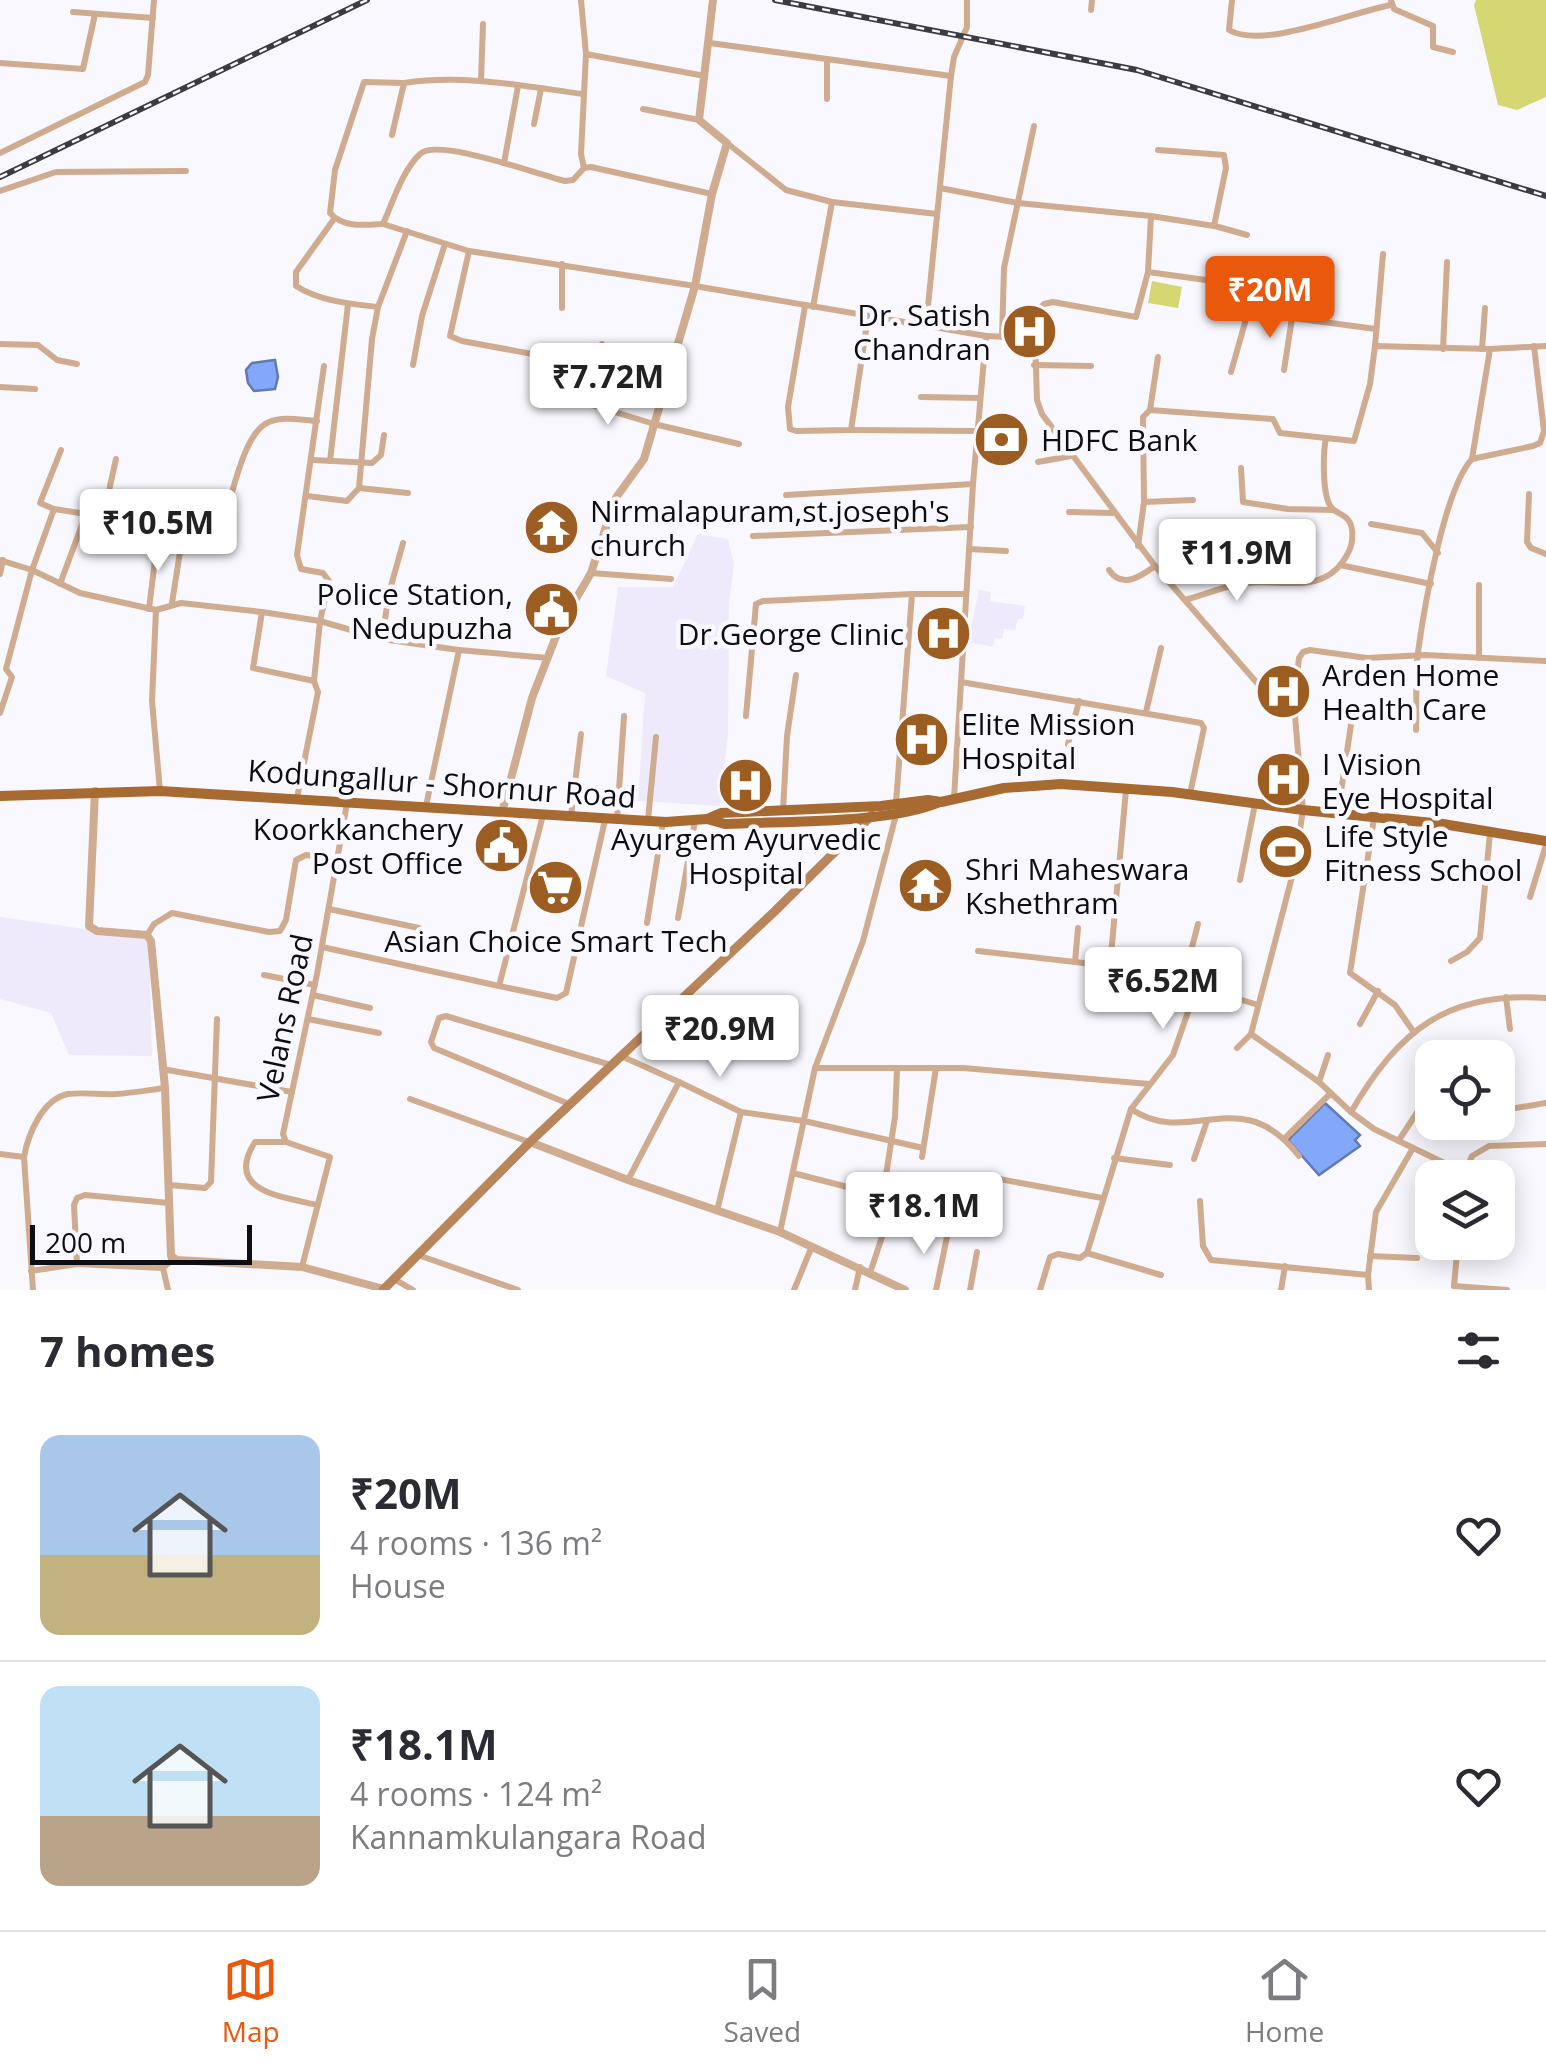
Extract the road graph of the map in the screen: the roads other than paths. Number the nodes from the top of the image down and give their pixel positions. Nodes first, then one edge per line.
1 (154, 0) edge
2 (581, 0) edge
3 (713, 0) edge
4 (1092, 0) edge
5 (1232, 0) edge
6 (1391, 2) edge
7 (967, 4) edge
8 (1091, 10) dead end
9 (74, 12) dead end
10 (95, 14) junction
11 (153, 18) junction
12 (483, 24) dead end
13 (710, 43) junction
14 (1453, 52) dead end
15 (586, 54) junction
16 (827, 59) junction
17 (0, 63) edge
18 (706, 76) junction
19 (951, 76) junction
20 (481, 80) junction
21 (404, 83) junction
22 (518, 86) junction
23 (540, 89) junction
24 (583, 94) junction
25 (827, 99) dead end
26 (642, 109) dead end
27 (699, 120) junction
28 (534, 124) dead end
29 (1034, 126) dead end
30 (392, 135) dead end
31 (727, 143) junction
32 (1158, 150) dead end
33 (0, 153) edge
34 (504, 163) junction
35 (584, 168) junction
36 (186, 171) dead end
37 (940, 188) junction
38 (0, 191) edge
39 (712, 194) junction
40 (832, 202) junction
41 (1018, 203) junction
42 (937, 214) junction
43 (1151, 216) junction
44 (334, 218) junction
45 (384, 224) junction
46 (1214, 226) junction
47 (407, 231) junction
48 (1247, 235) dead end
49 (445, 244) junction
50 (469, 251) junction
51 (1383, 254) dead end
52 (1447, 262) dead end
53 (562, 264) junction
54 (1323, 264) dead end
55 (1148, 272) junction
56 (1214, 281) dead end
57 (696, 286) junction
58 (348, 304) junction
59 (378, 307) junction
60 (809, 307) junction
61 (562, 308) dead end
62 (1485, 308) dead end
63 (868, 317) junction
64 (1292, 318) junction
65 (1314, 321) junction
66 (926, 326) junction
67 (1376, 329) junction
68 (986, 336) junction
69 (1002, 337) junction
70 (1035, 338) junction
71 (0, 344) edge
72 (602, 344) dead end
73 (1375, 346) junction
74 (1534, 346) junction
75 (1546, 346) edge
76 (1443, 349) junction
77 (1486, 349) junction
78 (543, 356) dead end
79 (1158, 358) dead end
80 (77, 364) dead end
81 (413, 364) dead end
82 (1034, 365) junction
83 (324, 366) dead end
84 (1091, 366) dead end
85 (1284, 370) dead end
86 (1231, 372) dead end
87 (0, 387) edge
88 (614, 388) dead end
89 (36, 390) dead end
90 (662, 397) junction
91 (921, 397) dead end
92 (980, 398) junction
93 (572, 399) dead end
94 (589, 404) junction
95 (1150, 410) junction
96 (316, 421) junction
97 (654, 424) junction
98 (851, 430) junction
99 (977, 431) junction
100 (384, 435) dead end
101 (1326, 438) junction
102 (739, 444) dead end
103 (61, 450) dead end
104 (1071, 456) junction
105 (116, 459) dead end
106 (1472, 459) junction
107 (313, 460) junction
108 (330, 461) junction
109 (361, 462) junction
110 (1038, 462) dead end
111 (1241, 468) dead end
112 (974, 484) junction
113 (359, 488) junction
114 (408, 493) dead end
115 (1530, 494) dead end
116 (786, 495) dead end
117 (306, 496) junction
118 (1193, 500) dead end
119 (1144, 502) junction
120 (54, 510) junction
121 (1332, 510) junction
122 (1068, 512) dead end
123 (104, 513) junction
124 (1113, 513) junction
125 (86, 514) junction
126 (160, 518) junction
127 (1371, 524) dead end
128 (971, 527) junction
129 (753, 536) dead end
130 (403, 543) dead end
131 (1138, 546) junction
132 (970, 549) junction
133 (1006, 551) dead end
134 (180, 552) dead end
135 (1439, 554) junction
136 (1546, 554) edge
137 (2, 560) edge
138 (1340, 565) junction
139 (1155, 566) junction
140 (32, 570) junction
141 (1108, 570) dead end
142 (591, 573) junction
143 (0, 574) edge
144 (671, 579) dead end
145 (60, 584) junction
146 (1431, 584) junction
147 (1479, 585) dead end
148 (912, 594) junction
149 (966, 594) junction
150 (1186, 600) junction
151 (172, 603) junction
152 (152, 610) junction
153 (262, 612) junction
154 (320, 621) junction
155 (382, 639) junction
156 (1162, 648) dead end
157 (459, 650) junction
158 (1418, 656) junction
159 (548, 658) junction
160 (1479, 658) junction
161 (1546, 661) edge
162 (3, 668) edge
163 (796, 674) dead end
164 (314, 681) junction
165 (960, 682) junction
166 (1079, 701) junction
167 (1294, 704) junction
168 (1146, 712) junction
169 (0, 713) edge
170 (624, 716) dead end
171 (746, 716) dead end
172 (1352, 718) dead end
173 (1416, 730) dead end
174 (581, 734) dead end
175 (656, 737) dead end
176 (1068, 744) dead end
177 (1126, 789) junction
178 (94, 790) junction
179 (160, 790) junction
180 (1190, 794) junction
181 (0, 796) edge
182 (297, 798) junction
183 (954, 799) junction
184 (347, 801) junction
185 (1256, 803) junction
186 (426, 806) junction
187 (1303, 810) junction
188 (876, 811) junction
189 (783, 812) junction
190 (502, 813) junction
191 (895, 813) junction
192 (543, 814) junction
193 (1338, 814) junction
194 (571, 817) junction
195 (1374, 818) junction
196 (611, 820) junction
197 (701, 820) junction
198 (648, 821) junction
199 (662, 822) junction
200 (1490, 833) junction
201 (1546, 843) edge
202 (338, 860) junction
203 (1240, 880) dead end
204 (1530, 897) dead end
205 (329, 909) junction
206 (678, 918) dead end
207 (647, 923) dead end
208 (1198, 924) dead end
209 (420, 928) dead end
210 (1078, 928) dead end
211 (147, 935) junction
212 (322, 947) junction
213 (978, 951) dead end
214 (1075, 962) junction
215 (1451, 962) dead end
216 (1110, 966) junction
217 (264, 975) dead end
218 (1183, 982) junction
219 (315, 985) junction
220 (499, 986) junction
221 (1198, 986) junction
222 (1378, 991) junction
223 (313, 996) junction
224 (1506, 997) junction
225 (1546, 998) edge
226 (1258, 1005) junction
227 (370, 1008) dead end
228 (308, 1018) junction
229 (217, 1019) dead end
230 (1360, 1024) dead end
231 (1510, 1030) dead end
232 (1413, 1031) junction
233 (380, 1034) dead end
234 (1251, 1034) junction
235 (1237, 1048) dead end
236 (1328, 1055) dead end
237 (622, 1056) junction
238 (611, 1065) junction
239 (814, 1068) junction
240 (936, 1068) junction
241 (162, 1069) junction
242 (897, 1070) junction
243 (213, 1078) junction
244 (679, 1082) junction
245 (1319, 1082) junction
246 (1149, 1084) junction
247 (164, 1088) junction
248 (292, 1092) junction
249 (1331, 1093) junction
250 (410, 1098) dead end
251 (1546, 1103) edge
252 (569, 1104) junction
253 (1515, 1108) edge
254 (1131, 1109) junction
255 (741, 1112) junction
256 (1351, 1112) junction
257 (1415, 1116) edge
258 (804, 1121) junction
259 (1207, 1121) junction
260 (1285, 1138) junction
261 (1399, 1140) junction
262 (286, 1142) junction
263 (530, 1142) junction
264 (891, 1142) junction
265 (1546, 1144) edge
266 (1413, 1148) junction
267 (0, 1154) edge
268 (1299, 1156) dead end
269 (24, 1157) junction
270 (1114, 1158) junction
271 (1194, 1160) dead end
272 (1436, 1160) edge
273 (1471, 1160) edge
274 (1170, 1165) dead end
275 (792, 1173) junction
276 (984, 1176) dead end
277 (628, 1180) junction
278 (169, 1184) junction
279 (1102, 1198) junction
280 (1200, 1201) dead end
281 (170, 1204) junction
282 (318, 1205) junction
283 (716, 1210) junction
284 (887, 1222) dead end
285 (780, 1232) junction
286 (948, 1232) dead end
287 (812, 1246) junction
288 (977, 1252) dead end
289 (1087, 1253) junction
290 (417, 1255) junction
291 (1370, 1256) junction
292 (1415, 1258) edge
293 (173, 1259) junction
294 (1456, 1260) edge
295 (78, 1264) junction
296 (1286, 1266) junction
297 (302, 1267) junction
298 (860, 1267) junction
299 (163, 1268) junction
300 (32, 1271) junction
301 (870, 1273) junction
302 (1161, 1274) dead end
303 (1368, 1274) junction
304 (393, 1279) junction
305 (895, 1288) edge
306 (1453, 1288) edge
307 (383, 1289) edge
308 (33, 1290) edge
309 (168, 1290) edge
310 (414, 1290) edge
311 (518, 1290) edge
312 (794, 1290) edge
313 (855, 1290) edge
314 (905, 1290) edge
315 (936, 1290) edge
316 (970, 1290) edge
317 (1040, 1290) edge
318 (1281, 1290) edge
319 (1369, 1290) edge
320 (1507, 1290) edge

1 - 11 street
2 - 15 street
3 - 13 street
4 - 8 street
5 - 6 street
6 - 14 street
7 - 19 street
9 - 10 street
10 - 11 street
10 - 17 street
11 - 33 street
12 - 20 street
13 - 16 street
13 - 18 street
15 - 18 street
15 - 24 street
16 - 19 street
16 - 25 street
18 - 27 street
19 - 37 street
20 - 21 street
20 - 22 street
21 - 30 street
21 - 44 street
22 - 23 street
22 - 34 street
23 - 24 street
23 - 28 street
24 - 35 street
26 - 27 street
27 - 31 street
29 - 41 street
31 - 39 street
31 - 40 street
32 - 46 street
34 - 35 street
34 - 45 street
35 - 39 street
36 - 38 street
37 - 41 street
37 - 42 street
39 - 57 street
40 - 42 street
40 - 60 street
41 - 43 street
41 - 69 street
42 - 66 street
43 - 46 street
43 - 55 street
44 - 45 street
44 - 58 street
45 - 47 street
46 - 48 street
47 - 49 street
47 - 59 street
49 - 50 street
49 - 81 street
50 - 53 street
50 - 78 street
51 - 67 street
52 - 76 street
53 - 57 street
53 - 61 street
54 - 65 street
55 - 56 street
55 - 70 street
57 - 60 street
57 - 90 street
58 - 59 street
58 - 108 street
59 - 109 street
60 - 63 street
60 - 98 street
62 - 77 street
63 - 66 street
63 - 98 street
64 - 65 street
64 - 85 street
64 - 86 street
65 - 67 street
66 - 68 street
67 - 73 street
68 - 69 street
68 - 92 street
69 - 70 street
70 - 82 street
71 - 80 street
72 - 94 street
73 - 76 street
73 - 101 street
74 - 75 street
74 - 77 street
74 - 106 street
76 - 77 street
77 - 106 street
79 - 95 street
82 - 84 street
82 - 104 street
83 - 96 street
87 - 89 street
88 - 90 street
90 - 97 street
91 - 92 street
92 - 99 street
93 - 94 street
94 - 97 street
95 - 101 street
95 - 119 street
96 - 107 street
96 - 126 street
97 - 102 street
97 - 142 street
98 - 99 street
99 - 112 street
100 - 109 street
101 - 121 street
103 - 120 street
104 - 110 street
104 - 124 street
105 - 123 street
106 - 135 street
107 - 108 street
107 - 117 street
108 - 109 street
109 - 113 street
111 - 121 street
112 - 116 street
112 - 128 street
113 - 114 street
113 - 117 street
115 - 136 street
117 - 154 street
118 - 119 street
119 - 131 street
120 - 125 street
120 - 140 street
121 - 138 street
122 - 124 street
123 - 125 street
123 - 126 street
124 - 131 street
125 - 145 street
126 - 152 street
127 - 135 street
128 - 129 street
128 - 132 street
130 - 155 street
131 - 139 street
132 - 133 street
132 - 149 street
134 - 151 street
135 - 146 street
137 - 140 street
137 - 143 street
138 - 146 street
138 - 150 street
139 - 141 street
139 - 150 street
140 - 145 street
140 - 162 street
142 - 144 street
142 - 159 street
145 - 152 street
146 - 158 street
147 - 160 street
148 - 149 street
148 - 171 street
148 - 191 street
149 - 165 street
150 - 167 street
151 - 152 street
151 - 153 street
152 - 179 street
153 - 154 street
153 - 164 street
154 - 155 street
154 - 164 street
155 - 157 street
156 - 168 street
157 - 159 street
157 - 186 street
158 - 160 street
158 - 167 street
158 - 173 street
159 - 190 street
160 - 161 street
162 - 169 street
163 - 189 street
164 - 182 street
165 - 166 street
165 - 183 street
166 - 168 street
166 - 176 street
167 - 187 street
168 - 180 street
170 - 196 street
172 - 193 street
174 - 194 street
175 - 198 street
177 - 180 main road
177 - 183 main road
177 - 216 street
178 - 179 main road, Kodungallur - Shornur Road
178 - 181 main road, Kodungallur - Shornur Road
178 - 211 street
179 - 182 main road, Kodungallur - Shornur Road
180 - 185 main road
182 - 184 main road, Kodungallur - Shornur Road
183 - 191 main road
184 - 186 main road, Kodungallur - Shornur Road
184 - 202 street, Velans Road
185 - 187 main road
185 - 203 street
186 - 190 main road, Kodungallur - Shornur Road
187 - 193 main road
187 - 226 street
188 - 189 main road, Kodungallur - Shornur Road
188 - 191 main road
188 - 197 main road
188 - 237 main road
189 - 197 main road, Kodungallur - Shornur Road
190 - 192 main road, Kodungallur - Shornur Road
191 - 239 street
192 - 194 main road, Kodungallur - Shornur Road
192 - 220 street
193 - 195 main road
194 - 196 main road, Kodungallur - Shornur Road
195 - 200 main road
195 - 222 street
196 - 198 main road, Kodungallur - Shornur Road
196 - 220 street
197 - 199 main road, Kodungallur - Shornur Road
197 - 206 street
198 - 199 main road, Kodungallur - Shornur Road
199 - 207 street
200 - 201 main road
200 - 215 street
201 - 204 street
202 - 205 street, Velans Road
202 - 211 street
205 - 209 street
205 - 212 street, Velans Road
208 - 218 street
210 - 214 street
211 - 241 street
212 - 219 street, Velans Road
212 - 220 street
213 - 214 street
214 - 216 street
216 - 218 street
217 - 219 street
218 - 221 street
219 - 223 street, Velans Road
221 - 226 street
221 - 246 street
222 - 230 street
222 - 232 street
223 - 227 street
223 - 228 street, Velans Road
224 - 225 street
224 - 231 street
224 - 232 street
226 - 234 street
228 - 233 street
228 - 248 street, Velans Road
229 - 243 street
232 - 256 street
234 - 235 street
234 - 245 street
236 - 245 street
237 - 238 main road
237 - 244 street
238 - 252 main road
238 - 252 street
239 - 242 street
239 - 258 street
240 - 242 street
240 - 246 street
240 - 264 street
241 - 243 street
241 - 247 street
242 - 264 street
243 - 248 street
243 - 278 street
244 - 255 street
244 - 277 street
245 - 249 street
246 - 254 street
247 - 269 street
247 - 278 street
248 - 262 street, Velans Road
249 - 256 street
249 - 260 street
250 - 263 street
251 - 253 street
252 - 263 main road
254 - 259 street
254 - 270 street
255 - 258 street
255 - 283 street
256 - 261 street
257 - 261 street
258 - 264 street
258 - 275 street
259 - 260 street
259 - 271 street
260 - 268 street
261 - 266 street
262 - 282 street, Velans Road
262 - 282 street
263 - 277 street
263 - 290 main road
264 - 275 street
265 - 273 street
266 - 272 street
266 - 291 street
267 - 269 street
269 - 300 street
270 - 274 street
270 - 279 street
275 - 285 street
276 - 279 street
277 - 283 street
278 - 281 street
279 - 289 street
280 - 296 street
281 - 293 street
281 - 295 street
282 - 297 street, Velans Road
283 - 285 street
284 - 301 street
285 - 287 street
286 - 315 street
287 - 298 street
287 - 312 street
288 - 316 street
289 - 302 street
289 - 317 street
290 - 304 main road
290 - 311 street
291 - 292 street
291 - 303 street
293 - 297 street
293 - 299 street
294 - 306 street
295 - 299 street
295 - 300 street
296 - 303 street
296 - 318 street
297 - 307 street
298 - 301 street
298 - 313 street
299 - 309 street
300 - 308 street
301 - 305 street
303 - 319 street
304 - 307 main road
304 - 310 street
305 - 314 street
306 - 320 street

